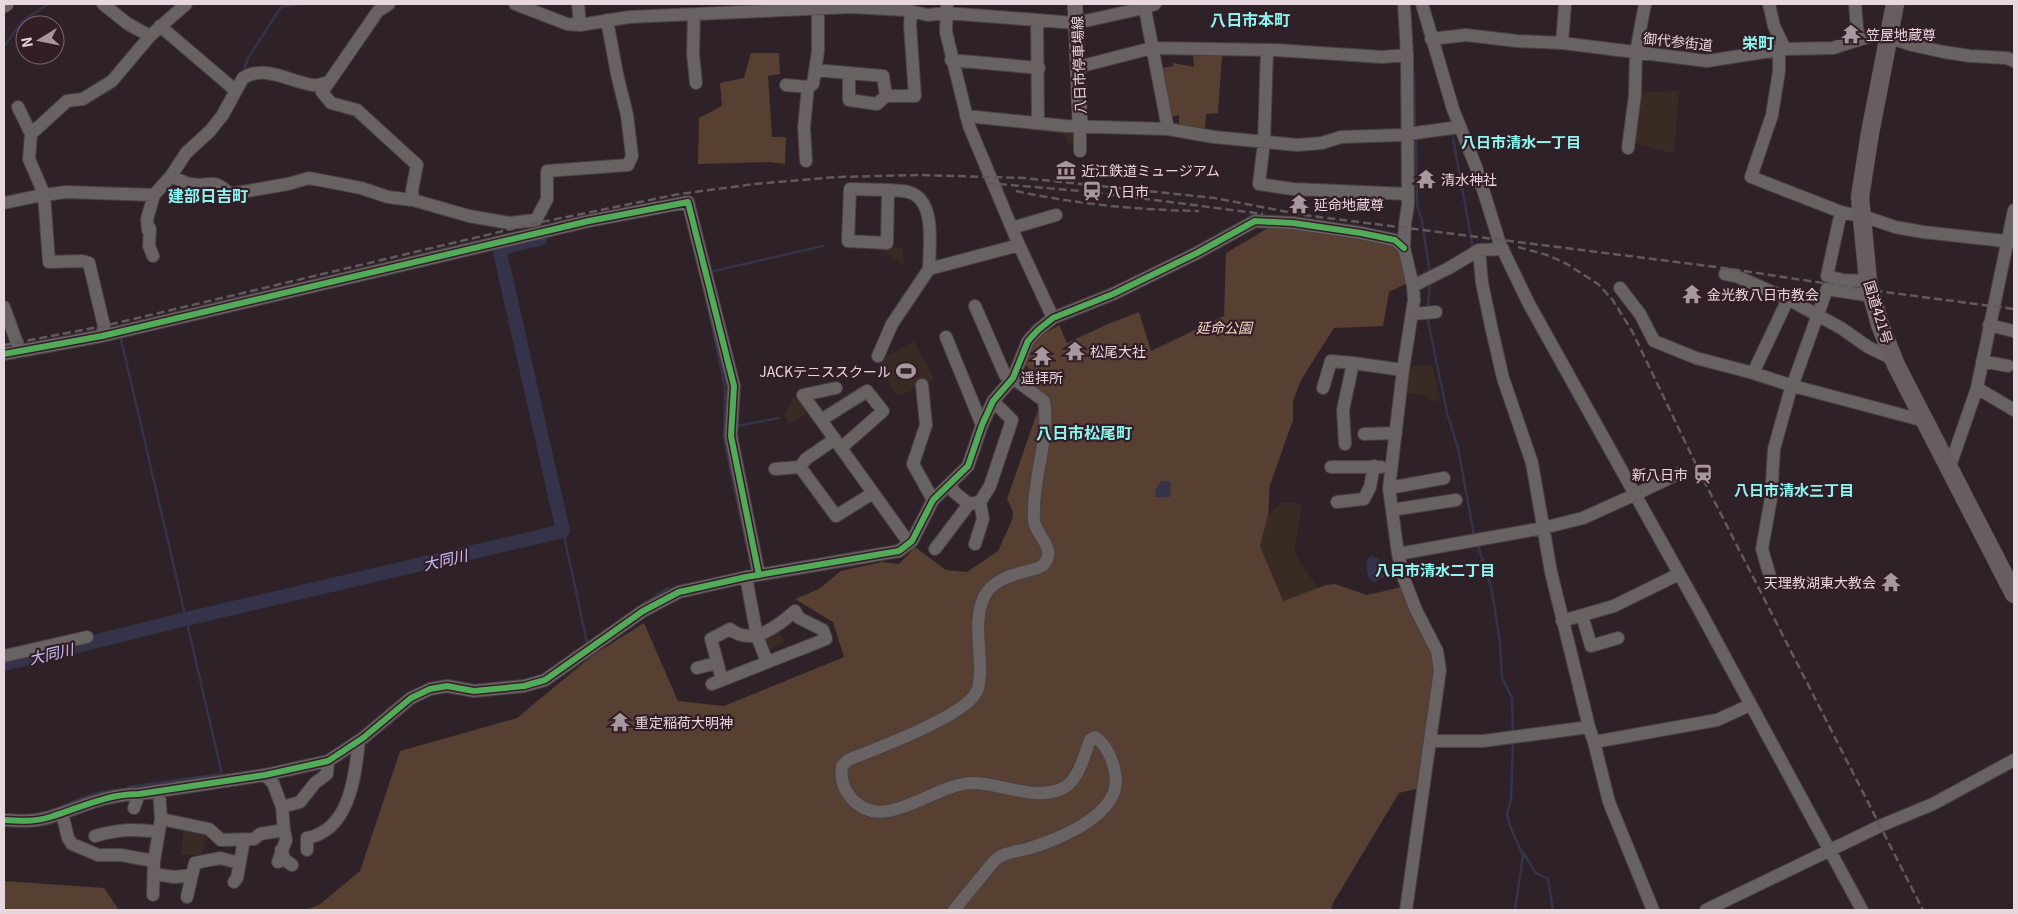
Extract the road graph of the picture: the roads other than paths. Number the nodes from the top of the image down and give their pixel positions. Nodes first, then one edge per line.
1 (103, 4) edge
2 (390, 4) edge
3 (515, 4) edge
4 (578, 4) edge
5 (1075, 4) edge
6 (1404, 4) edge
7 (1422, 4) edge
8 (1565, 4) edge
9 (1645, 4) edge
10 (1769, 4) edge
11 (1855, 4) edge
12 (1895, 4) edge
13 (851, 5) edge
14 (1147, 5) edge
15 (178, 6) edge
16 (726, 8) edge
17 (907, 8) edge
18 (947, 9) edge
19 (818, 10) junction
20 (694, 15) junction
21 (606, 20) junction
22 (1037, 20) junction
23 (1076, 23) junction
24 (580, 25) junction
25 (160, 26) junction
26 (150, 36) junction
27 (1888, 37) junction
28 (1431, 39) junction
29 (1858, 39) junction
30 (1562, 42) junction
31 (1152, 48) junction
32 (1782, 49) junction
33 (1267, 50) junction
34 (1636, 52) junction
35 (1407, 55) junction
36 (951, 60) junction
37 (2014, 61) edge
38 (1078, 67) junction
39 (1039, 68) junction
40 (815, 70) junction
41 (850, 74) junction
42 (329, 82) junction
43 (696, 83) dead end
44 (786, 85) dead end
45 (808, 87) junction
46 (235, 90) junction
47 (886, 96) junction
48 (18, 107) dead end
49 (966, 116) junction
50 (1038, 123) junction
51 (1080, 125) junction
52 (1459, 127) junction
53 (1168, 129) junction
54 (30, 134) junction
55 (1407, 134) junction
56 (1264, 142) junction
57 (1628, 148) dead end
58 (1080, 151) dead end
59 (806, 161) dead end
60 (171, 176) junction
61 (888, 190) junction
62 (44, 194) junction
63 (1408, 194) junction
64 (154, 195) junction
65 (413, 200) junction
66 (4, 203) edge
67 (2014, 210) edge
68 (1841, 212) junction
69 (1056, 215) dead end
70 (1862, 216) junction
71 (1012, 228) junction
72 (2011, 242) edge
73 (1019, 245) junction
74 (1404, 248) junction
75 (1503, 249) junction
76 (1479, 250) junction
77 (153, 256) dead end
78 (929, 270) junction
79 (1725, 274) dead end
80 (1413, 286) junction
81 (1620, 288) dead end
82 (1870, 289) junction
83 (1788, 299) junction
84 (975, 306) dead end
85 (4, 308) edge
86 (1431, 313) dead end
87 (1412, 314) junction
88 (1818, 315) junction
89 (1053, 318) junction
90 (1989, 325) junction
91 (2013, 331) dead end
92 (102, 336) junction
93 (946, 337) dead end
94 (17, 343) dead end
95 (4, 354) edge
96 (878, 356) dead end
97 (1893, 359) junction
98 (1982, 360) junction
99 (1352, 363) junction
100 (2008, 366) dead end
101 (1403, 370) junction
102 (1754, 373) junction
103 (1013, 378) junction
104 (922, 385) dead end
105 (1793, 386) junction
106 (836, 388) dead end
107 (1323, 388) dead end
108 (1977, 388) junction
109 (993, 401) junction
110 (2014, 410) edge
111 (821, 420) junction
112 (1925, 421) junction
113 (982, 425) junction
114 (1396, 433) junction
115 (1364, 434) dead end
116 (838, 444) junction
117 (1345, 444) dead end
118 (1374, 466) junction
119 (800, 467) junction
120 (1331, 467) dead end
121 (775, 469) dead end
122 (1391, 469) junction
123 (1949, 469) junction
124 (1680, 473) dead end
125 (1444, 478) dead end
126 (950, 484) junction
127 (1389, 488) junction
128 (873, 493) junction
129 (1634, 495) junction
130 (933, 500) junction
131 (1456, 500) dead end
132 (1337, 502) dead end
133 (974, 503) junction
134 (1392, 510) junction
135 (1543, 528) junction
136 (909, 543) junction
137 (975, 544) dead end
138 (935, 549) dead end
139 (1398, 554) junction
140 (759, 574) junction
141 (1679, 574) junction
142 (746, 577) junction
143 (1770, 580) dead end
144 (2014, 594) edge
145 (1582, 615) junction
146 (1562, 621) junction
147 (757, 636) junction
148 (87, 637) dead end
149 (1618, 638) dead end
150 (4, 656) edge
151 (766, 662) junction
152 (716, 663) junction
153 (697, 668) dead end
154 (1750, 705) junction
155 (1589, 727) junction
156 (359, 741) junction
157 (1431, 741) junction
158 (1594, 742) junction
159 (2014, 760) edge
160 (328, 761) junction
161 (265, 775) junction
162 (159, 791) junction
163 (139, 794) junction
164 (282, 807) junction
165 (134, 808) dead end
166 (62, 813) junction
167 (4, 820) edge
168 (160, 825) junction
169 (284, 830) junction
170 (95, 836) dead end
171 (244, 840) junction
172 (307, 850) dead end
173 (1830, 852) junction
174 (239, 863) junction
175 (292, 865) dead end
176 (154, 868) junction
177 (192, 874) junction
178 (234, 882) dead end
179 (153, 895) dead end
180 (187, 896) dead end
181 (954, 910) edge
182 (1406, 910) edge
183 (1652, 910) edge
184 (1706, 910) edge
185 (1862, 910) edge

1 - 26 street
2 - 42 street
3 - 24 street
4 - 24 street
5 - 23 main road, 八日市停車場線
6 - 35 street
7 - 28 street
8 - 30 street
9 - 34 street
10 - 32 street
11 - 29 street
12 - 27 highway, 国道421号
13 - 17 street
13 - 19 street
14 - 23 street
14 - 31 street
15 - 25 street
16 - 19 street
16 - 20 street
17 - 18 street
17 - 47 street
18 - 22 street
18 - 36 street
19 - 40 street
20 - 21 street
20 - 43 street
21 - 24 street
21 - 65 street
22 - 23 street
22 - 39 street
23 - 38 main road, 八日市停車場線
25 - 26 street
25 - 46 street
26 - 54 street
27 - 29 street, 御代参街道
27 - 37 street, 御代参街道
27 - 70 highway, 国道421号
28 - 30 street, 御代参街道
28 - 52 street
29 - 32 street, 御代参街道
30 - 34 street, 御代参街道
31 - 33 street
31 - 38 street
31 - 53 street
32 - 34 street, 御代参街道
32 - 68 street
33 - 35 street
33 - 56 street
34 - 57 street
35 - 55 street
36 - 39 street
36 - 49 street
38 - 51 main road, 八日市停車場線
39 - 50 street
40 - 41 street
40 - 45 street
41 - 47 street
41 - 47 street
42 - 46 street
42 - 65 street
44 - 45 street
45 - 59 street
46 - 60 street
48 - 54 street
49 - 50 street
49 - 71 street
50 - 51 street
51 - 53 street
51 - 58 street
52 - 55 street
52 - 75 street
53 - 56 street
54 - 62 street
55 - 56 street
55 - 63 street
56 - 63 street
60 - 64 street
60 - 65 street
61 - 61 street
61 - 78 street
62 - 64 street
62 - 66 street
62 - 92 street
63 - 74 street
64 - 77 street
67 - 72 street
68 - 70 street
68 - 82 street
69 - 71 street
70 - 72 street
70 - 82 highway, 国道421号
71 - 73 street
72 - 90 street
73 - 78 street
73 - 89 street
74 - 80 street
74 - 89 street
75 - 76 street
75 - 129 street
76 - 80 street
76 - 135 street
78 - 96 street
79 - 83 street
80 - 87 street
81 - 102 street
82 - 88 street
82 - 97 highway, 国道421号
83 - 88 street
83 - 102 street
84 - 103 street
85 - 94 street
86 - 87 street
87 - 101 street
88 - 97 street
88 - 105 street
89 - 103 street
90 - 91 street
90 - 98 street
92 - 95 street
92 - 140 street
93 - 113 street
97 - 112 highway, 国道421号
98 - 100 street
98 - 108 street
99 - 101 street
99 - 107 street
99 - 117 street
101 - 114 street
102 - 105 street
103 - 109 street
103 - 181 street
104 - 130 street
105 - 112 street
105 - 143 street
106 - 111 street
108 - 110 street
108 - 123 street
109 - 113 street
109 - 133 street
111 - 116 street
111 - 116 street
112 - 123 highway, 国道421号
113 - 126 street
114 - 115 street
114 - 122 street
116 - 119 street
116 - 128 street
118 - 120 street
118 - 122 street
118 - 132 street
119 - 121 street
119 - 128 street
122 - 127 street
123 - 144 highway, 国道421号
124 - 129 street
125 - 127 street
126 - 130 street
126 - 133 street
127 - 134 street
128 - 136 street
129 - 135 street
129 - 141 street
130 - 136 street
131 - 134 street
133 - 137 street
133 - 138 street
134 - 139 street
135 - 139 street
135 - 146 street
136 - 140 street
139 - 157 street
140 - 142 street
141 - 145 street
141 - 154 street
142 - 147 street
142 - 156 street
145 - 146 street
145 - 149 street
146 - 155 street
147 - 151 street
147 - 151 street
147 - 152 street
148 - 150 street
151 - 152 street
152 - 153 street
154 - 158 street
154 - 173 street
155 - 157 street
155 - 158 street
156 - 160 street
156 - 172 street
157 - 182 street
158 - 183 street
159 - 173 street
160 - 161 street
160 - 164 street
161 - 162 street
161 - 164 street
162 - 163 street
162 - 168 street
163 - 165 street
163 - 166 street
164 - 169 street
166 - 167 street
166 - 176 street
168 - 170 street
168 - 171 street
168 - 176 street
169 - 171 street
169 - 175 street
171 - 174 street
173 - 184 street
173 - 185 street
174 - 177 street
174 - 178 street
176 - 177 street
176 - 179 street
177 - 180 street

